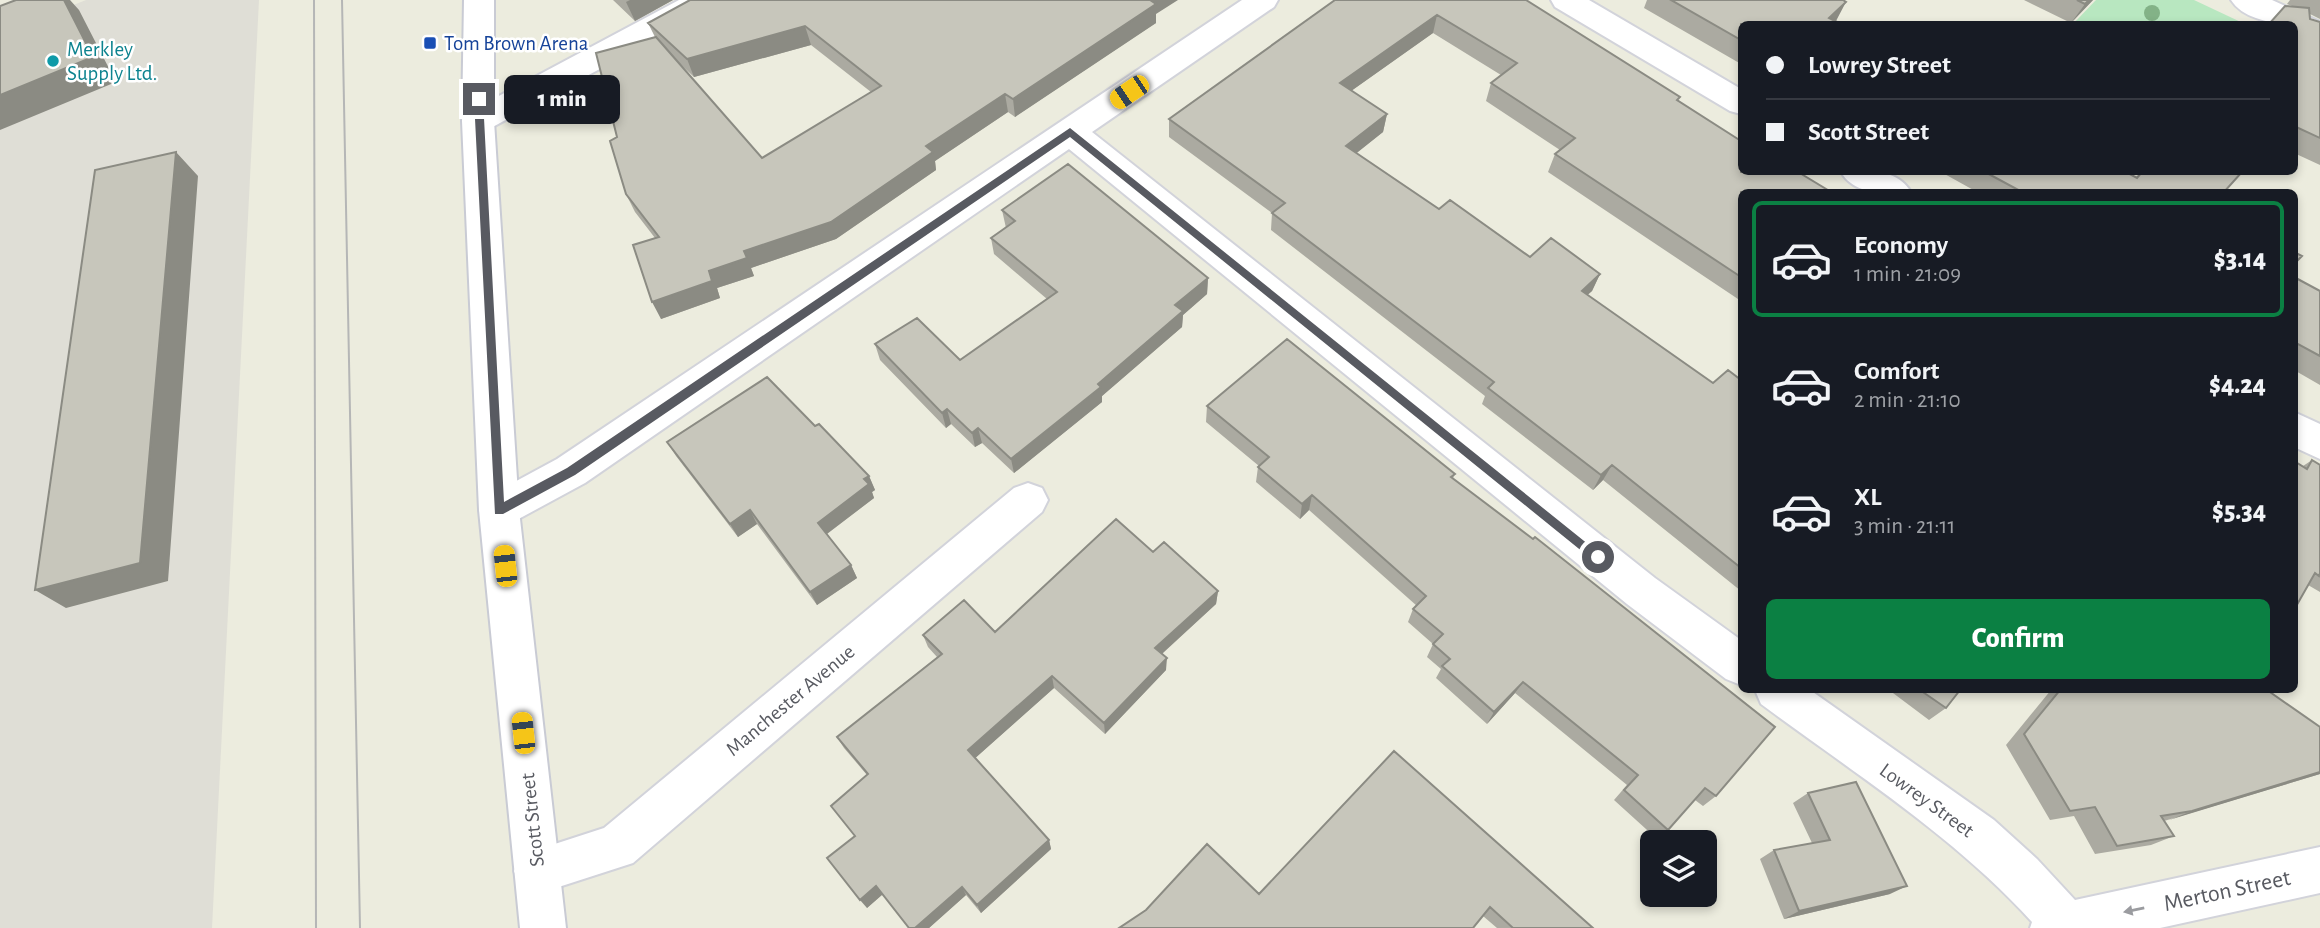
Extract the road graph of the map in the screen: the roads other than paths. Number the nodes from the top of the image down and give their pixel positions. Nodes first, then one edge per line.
1 (479, 0) edge
2 (703, 0) edge
3 (1263, 0) edge
4 (1566, 0) edge
5 (2246, 0) edge
6 (2289, 21) edge
7 (2298, 25) edge
8 (2320, 36) edge
9 (1738, 101) edge
10 (478, 121) junction
11 (1070, 132) junction
12 (1863, 175) edge
13 (1889, 189) edge
14 (2298, 430) edge
15 (2320, 443) edge
16 (1028, 500) dead end
17 (499, 510) junction
18 (1738, 662) edge
19 (1780, 693) edge
20 (2320, 870) edge
21 (537, 871) junction
22 (2060, 927) edge
23 (542, 928) edge

1 - 10 street, Scott Street
2 - 10 street
3 - 11 street
4 - 9 street
5 - 6 street
7 - 8 street
10 - 17 street, Scott Street
11 - 17 street
11 - 18 street
12 - 13 street
14 - 15 street
16 - 21 street, Manchester Avenue
17 - 21 street, Scott Street
19 - 22 street, Lowrey Street
20 -> 22 street, Merton Street
21 - 23 street, Scott Street

